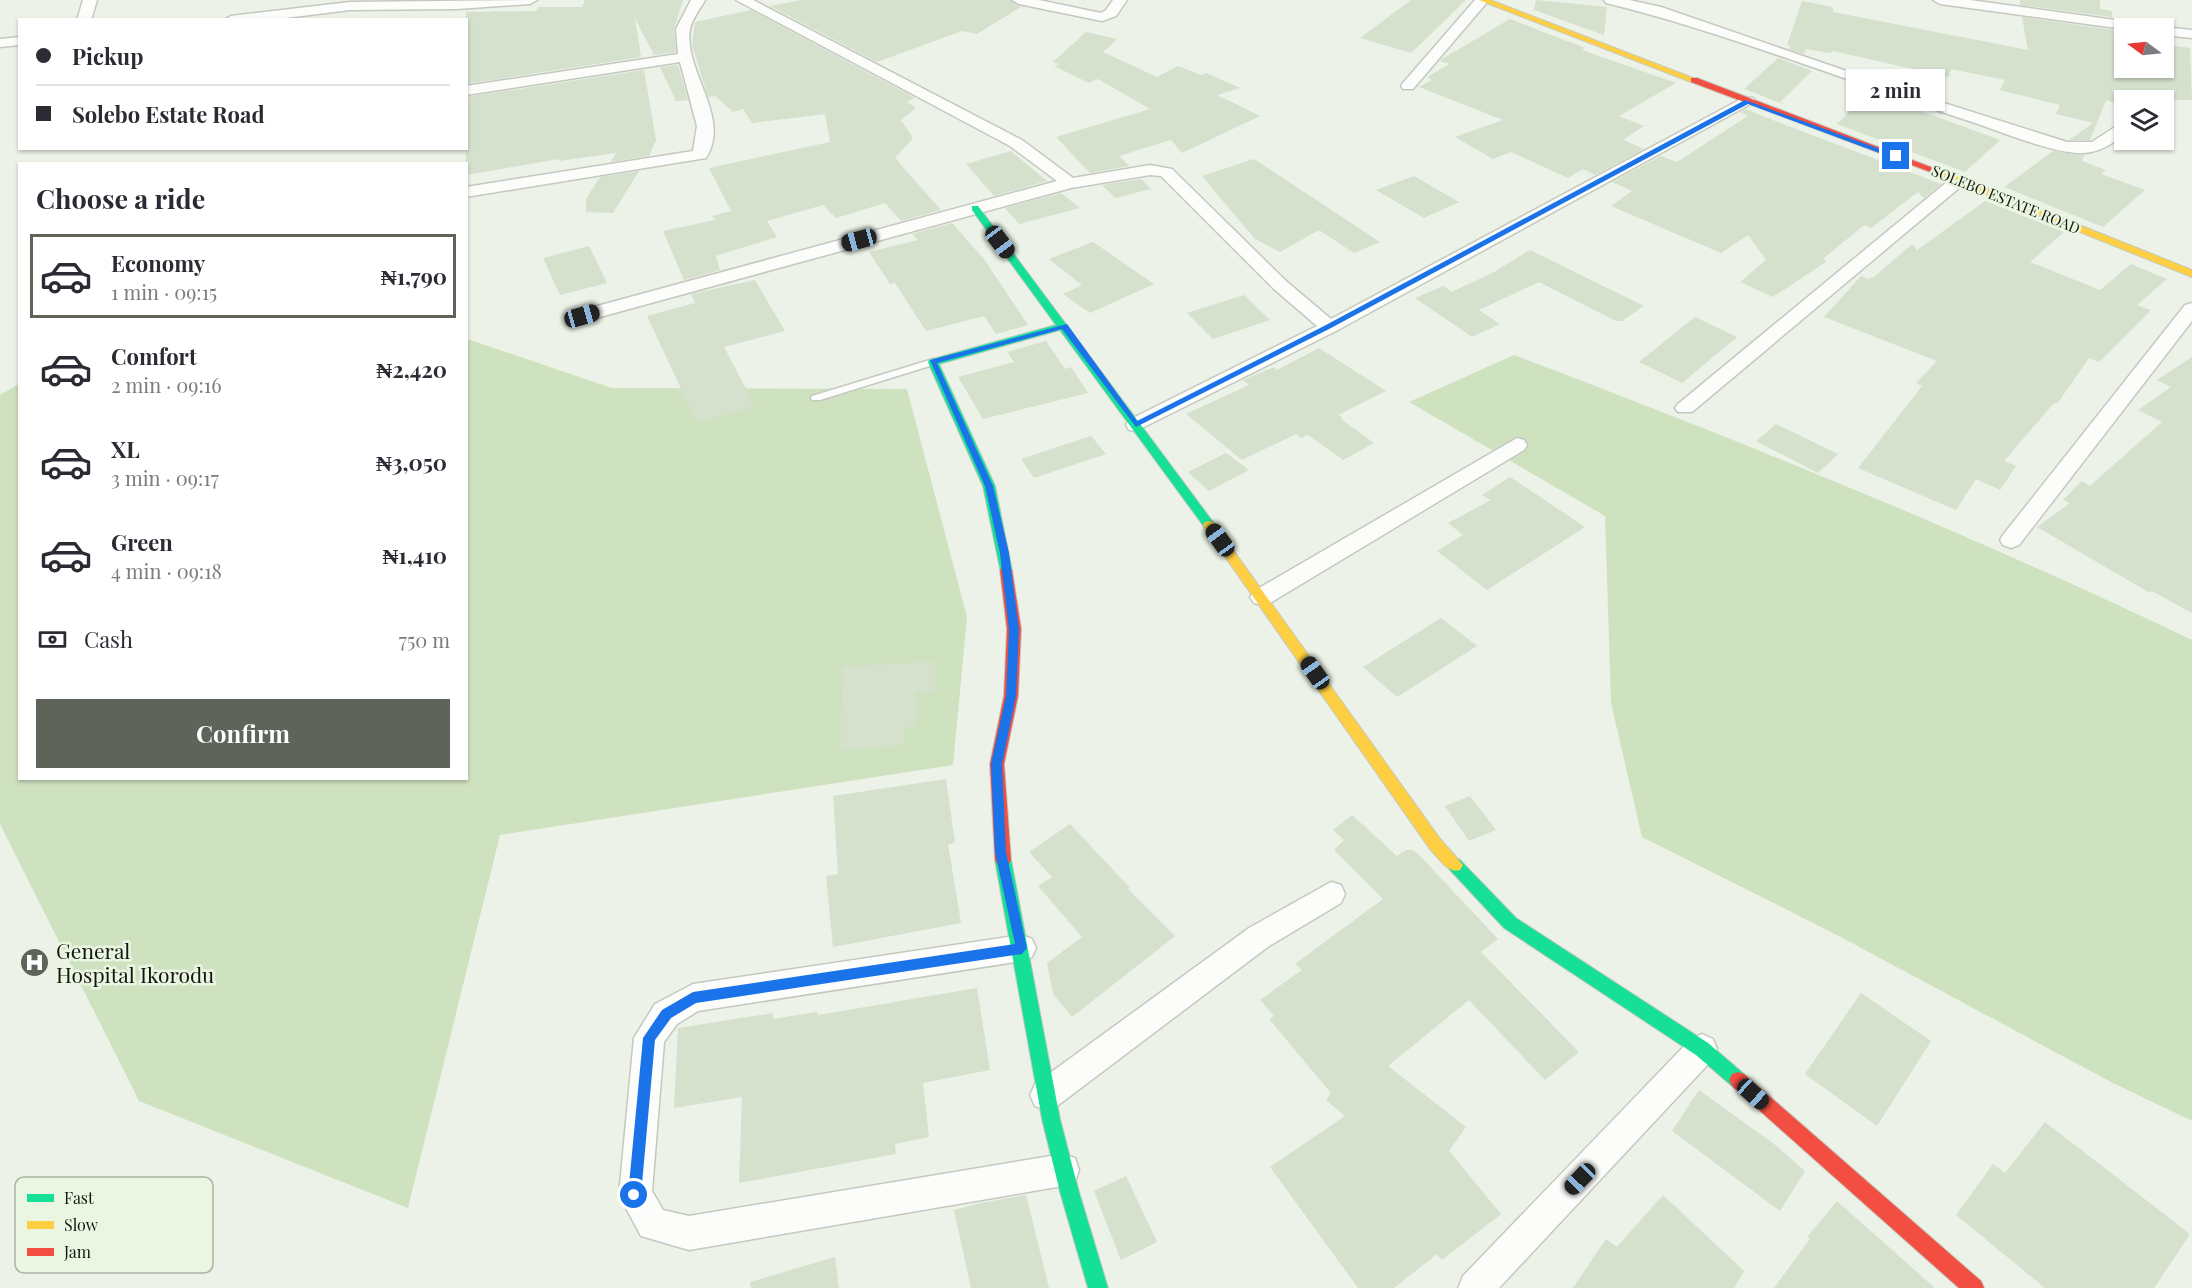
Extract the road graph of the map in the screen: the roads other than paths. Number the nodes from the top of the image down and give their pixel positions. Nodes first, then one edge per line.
1 (90, 0) edge
2 (530, 0) edge
3 (698, 0) edge
4 (743, 0) edge
5 (1019, 0) edge
6 (1119, 0) edge
7 (1483, 0) edge
8 (1611, 0) edge
9 (1940, 0) edge
10 (457, 5) junction
11 (85, 18) edge
12 (248, 18) edge
13 (447, 18) edge
14 (2114, 24) edge
15 (2174, 32) edge
16 (2192, 34) edge
17 (18, 41) edge
18 (0, 43) edge
19 (686, 57) junction
20 (1408, 86) dead end
21 (468, 91) edge
22 (1748, 101) junction
23 (2114, 134) edge
24 (1959, 180) junction
25 (1070, 183) junction
26 (468, 192) edge
27 (975, 208) junction
28 (2192, 274) edge
29 (2192, 309) edge
30 (582, 316) dead end
31 (1064, 326) junction
32 (1329, 327) junction
33 (933, 362) junction
34 (816, 398) dead end
35 (1686, 408) dead end
36 (1136, 425) junction
37 (1517, 445) dead end
38 (2011, 540) dead end
39 (1262, 597) junction
40 (1331, 894) dead end
41 (1022, 948) junction
42 (1702, 1049) junction
43 (1046, 1095) junction
44 (1063, 1170) junction
45 (1098, 1288) edge
46 (1475, 1288) edge
47 (1974, 1288) edge

1 - 11 street
2 - 10 street
3 - 19 street
4 - 25 street
5 - 6 street
7 - 20 street
7 - 22 street, SOLEBO ESTATE ROAD
8 - 23 street
9 - 14 street
10 - 12 street
10 - 13 street
15 - 16 street
17 - 18 street
19 - 21 street
19 - 26 street
22 - 24 street, SOLEBO ESTATE ROAD
22 - 32 street
24 - 28 street, SOLEBO ESTATE ROAD
24 - 35 street
25 - 27 street
25 - 32 street
27 - 30 street
27 - 31 street
29 - 38 street
31 - 33 street
31 - 36 street
32 - 36 street
33 - 34 lane
33 - 41 street
36 - 39 street
37 - 39 street
39 - 42 street
40 - 43 street
41 - 43 street
41 - 44 street
42 - 46 street
42 - 47 street
43 - 44 street
44 - 45 street

